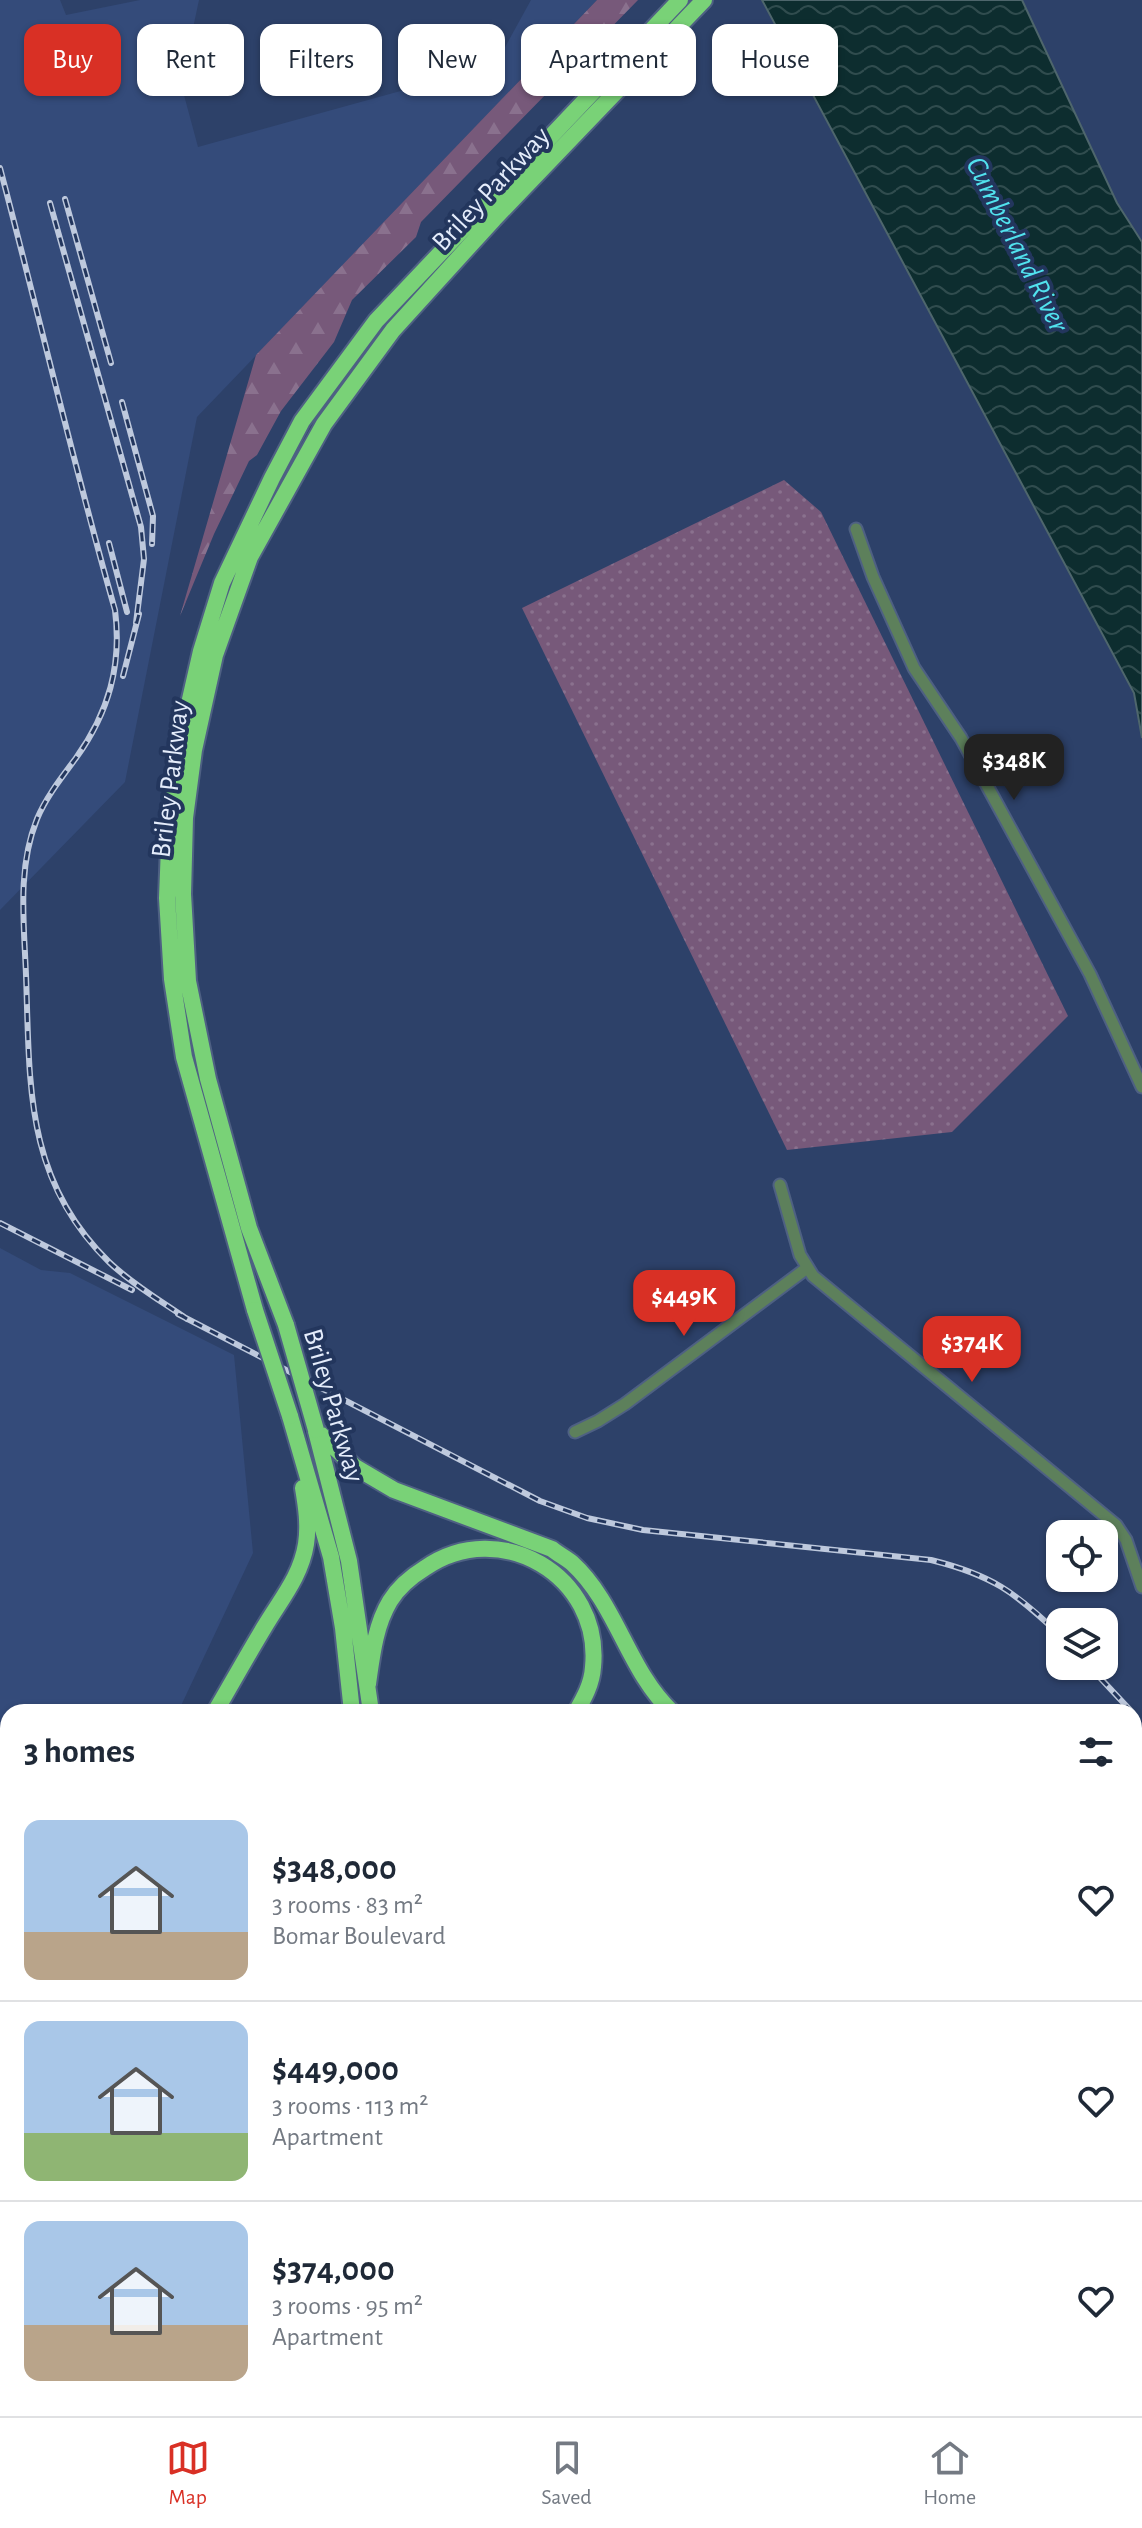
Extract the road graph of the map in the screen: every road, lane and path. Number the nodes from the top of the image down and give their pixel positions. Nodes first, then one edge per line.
1 (680, 0) edge
2 (704, 0) edge
3 (856, 529) dead end
4 (1142, 1087) edge
5 (780, 1185) dead end
6 (807, 1268) junction
7 (316, 1430) junction
8 (575, 1432) dead end
9 (300, 1447) junction
10 (1142, 1587) edge
11 (368, 1684) junction
12 (220, 1704) edge
13 (351, 1704) edge
14 (370, 1704) edge
15 (580, 1704) edge
16 (664, 1704) edge

1 - 9 highway, Briley Parkway, bridge
2 - 7 highway, Briley Parkway, bridge
3 - 4 street
5 - 6 street
6 - 8 street
6 - 10 street
7 - 11 highway, Briley Parkway
7 - 16 highway
9 - 12 highway
9 - 13 highway, Briley Parkway
11 - 14 highway, Briley Parkway
11 - 15 highway

